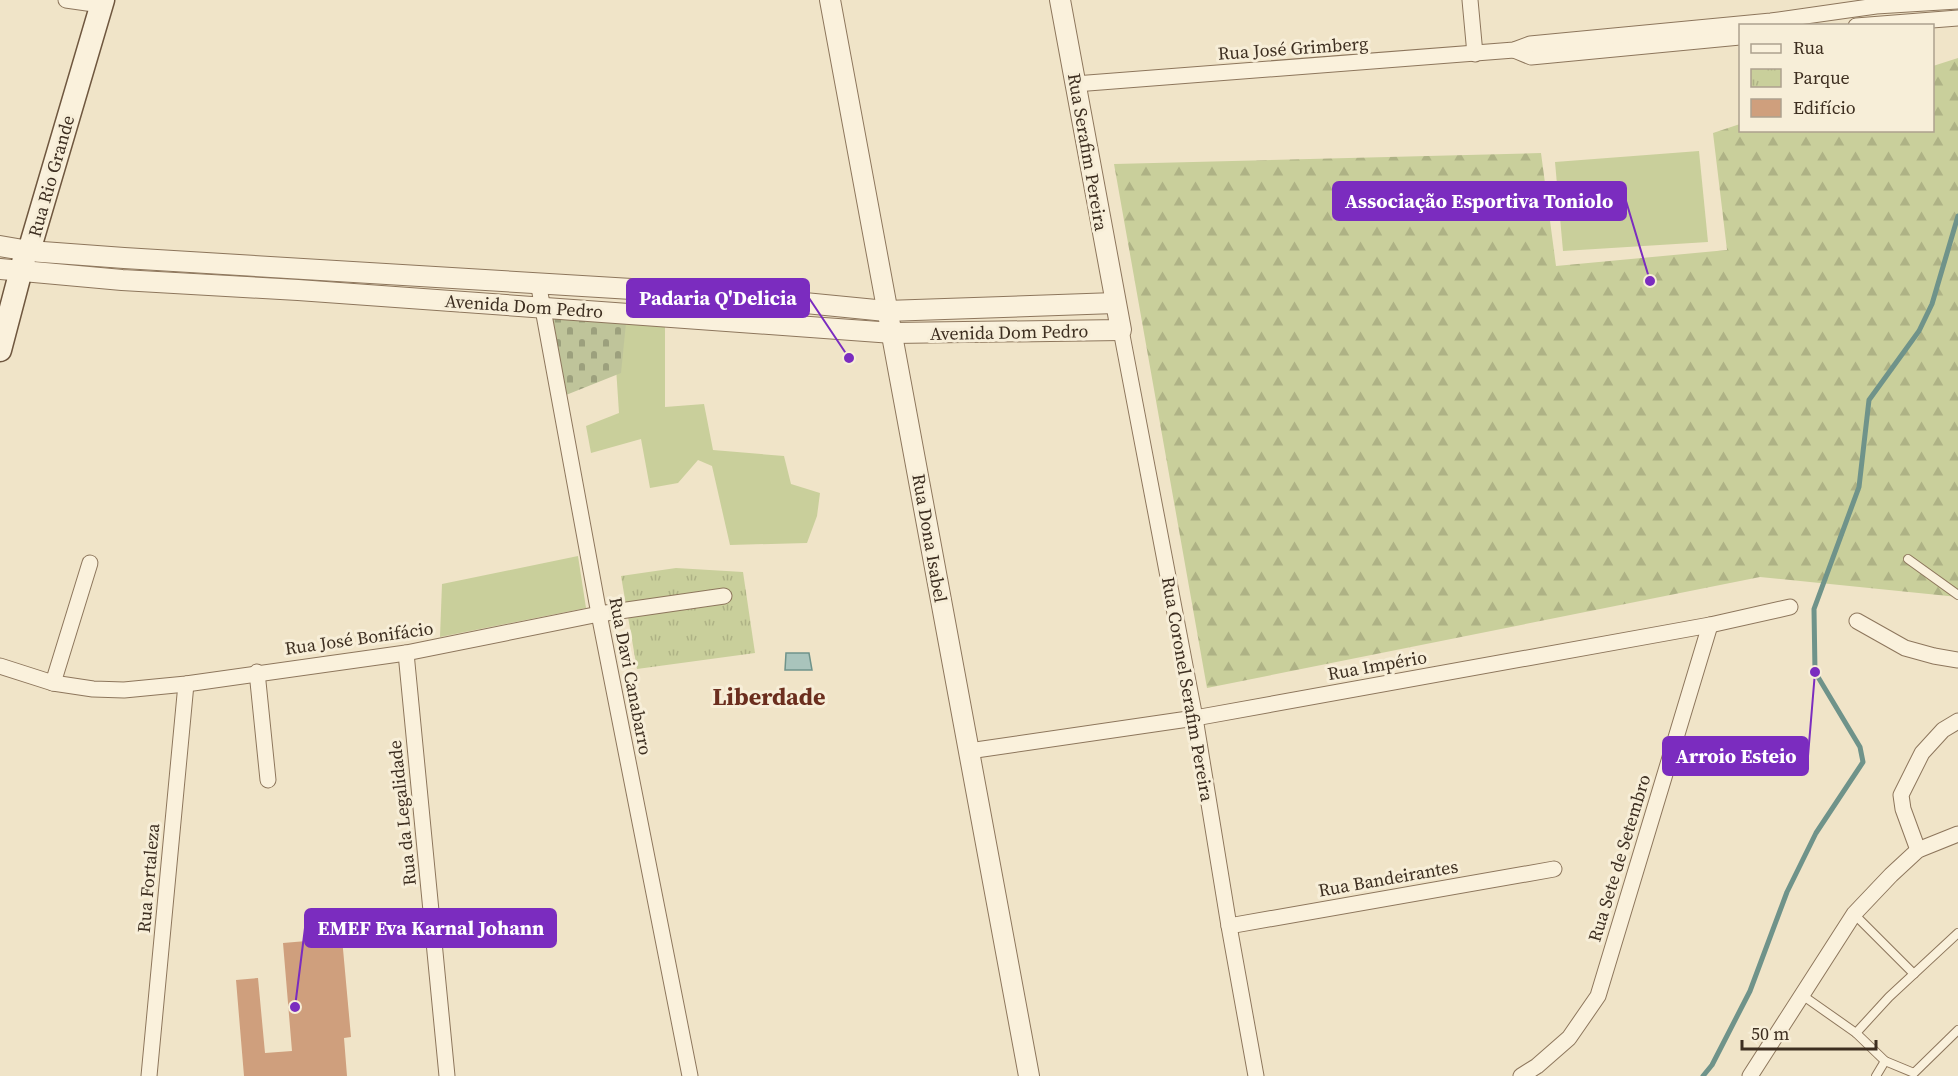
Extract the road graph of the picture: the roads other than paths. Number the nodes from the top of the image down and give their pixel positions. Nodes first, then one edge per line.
1 (66, 0) edge
2 (830, 0) edge
3 (1060, 0) edge
4 (1470, 0) edge
5 (1958, 1) edge
6 (102, 2) edge
7 (1875, 3) edge
8 (1958, 18) edge
9 (1879, 23) junction
10 (1739, 24) edge
11 (1740, 24) edge
12 (1871, 24) edge
13 (1739, 37) edge
14 (1514, 50) junction
15 (1475, 54) junction
16 (1076, 84) junction
17 (0, 246) edge
18 (124, 258) junction
19 (210, 262) junction
20 (17, 264) edge
21 (300, 268) junction
22 (385, 273) junction
23 (122, 280) junction
24 (473, 280) junction
25 (538, 282) junction
26 (209, 285) junction
27 (298, 290) junction
28 (626, 290) junction
29 (714, 294) junction
30 (385, 297) junction
31 (803, 302) junction
32 (473, 303) junction
33 (1115, 303) junction
34 (542, 308) junction
35 (886, 311) junction
36 (624, 313) junction
37 (714, 319) junction
38 (802, 326) junction
39 (1121, 330) junction
40 (893, 333) junction
41 (0, 350) edge
42 (1908, 559) dead end
43 (90, 563) dead end
44 (1958, 595) edge
45 (724, 596) dead end
46 (1790, 607) dead end
47 (599, 614) junction
48 (1857, 621) dead end
49 (1710, 625) junction
50 (406, 653) junction
51 (1958, 660) edge
52 (0, 666) edge
53 (257, 672) junction
54 (53, 683) junction
55 (186, 684) junction
56 (1195, 718) junction
57 (1958, 721) edge
58 (969, 751) junction
59 (268, 780) dead end
60 (1958, 834) edge
61 (1918, 850) junction
62 (1554, 869) dead end
63 (1854, 914) junction
64 (1229, 926) junction
65 (1958, 933) edge
66 (1914, 974) junction
67 (1802, 995) junction
68 (1958, 1030) edge
69 (1856, 1033) junction
70 (1885, 1062) junction
71 (1025, 1075) edge
72 (149, 1076) edge
73 (447, 1076) edge
74 (690, 1076) edge
75 (1257, 1076) edge
76 (1521, 1076) edge
77 (1750, 1076) edge
78 (1876, 1076) edge

1 - 6 street
2 - 35 street, Rua Dona Isabel
3 - 16 street, Rua Serafim Pereira
4 - 15 street
5 - 7 street, Rua José Grimberg
6 - 20 main road, Rua Rio Grande
7 - 9 street
7 - 11 street, Rua José Grimberg
8 - 9 street
9 - 12 street
10 - 14 street, Rua José Grimberg
13 - 14 street, Rua José Grimberg
14 - 15 street, Rua José Grimberg
15 - 16 street, Rua José Grimberg
16 - 33 street, Rua Serafim Pereira
17 - 20 street, Avenida Dom Pedro
18 - 19 street, Avenida Dom Pedro
18 - 20 street, Avenida Dom Pedro
18 - 23 street
19 - 21 street, Avenida Dom Pedro
19 - 26 street
20 - 23 street, Avenida Dom Pedro
20 - 41 main road, Rua Rio Grande
21 - 22 street, Avenida Dom Pedro
21 - 27 street
22 - 24 street, Avenida Dom Pedro
22 - 30 street
23 - 26 street, Avenida Dom Pedro
24 - 25 street, Avenida Dom Pedro
24 - 32 street
25 - 28 street, Avenida Dom Pedro
25 - 34 street, Rua Davi Canabarro
26 - 27 street, Avenida Dom Pedro
27 - 30 street, Avenida Dom Pedro
28 - 29 street, Avenida Dom Pedro
28 - 36 street
29 - 31 street, Avenida Dom Pedro
29 - 37 street
30 - 32 street, Avenida Dom Pedro
31 - 35 street, Avenida Dom Pedro
31 - 38 street
32 - 34 street, Avenida Dom Pedro
33 - 35 street, Avenida Dom Pedro
33 - 39 street, Rua Coronel Serafim Pereira
34 - 36 street, Avenida Dom Pedro
34 - 47 street, Rua Davi Canabarro
35 - 40 street, Rua Dona Isabel
36 - 37 street, Avenida Dom Pedro
37 - 38 street, Avenida Dom Pedro
38 - 40 street, Avenida Dom Pedro
39 - 40 street, Avenida Dom Pedro
39 - 56 street, Rua Coronel Serafim Pereira
40 - 58 street, Rua Dona Isabel
42 - 44 lane
43 - 54 street
45 - 47 street, Rua José Bonifácio
46 - 49 street, Rua Império
47 - 50 street, Rua José Bonifácio
47 - 74 street, Rua Davi Canabarro
48 - 51 street
49 - 56 street, Rua Império
49 - 76 street, Rua Sete de Setembro
50 - 53 street, Rua José Bonifácio
50 - 73 street, Rua da Legalidade
52 - 54 street, Rua José Bonifácio
53 - 55 street, Rua José Bonifácio
53 - 59 street
54 - 55 street, Rua José Bonifácio
55 - 72 street, Rua Fortaleza
56 - 58 street, Rua Império
56 - 64 street, Rua Coronel Serafim Pereira
57 - 61 street
58 - 71 street, Rua Dona Isabel
60 - 61 street
61 - 63 street
62 - 64 street, Rua Bandeirantes
63 - 66 lane
63 - 67 street
64 - 75 street, Rua Coronel Serafim Pereira
65 - 66 lane
66 - 69 lane
67 - 69 lane
67 - 77 street
68 - 70 lane
69 - 70 lane
70 - 78 lane

